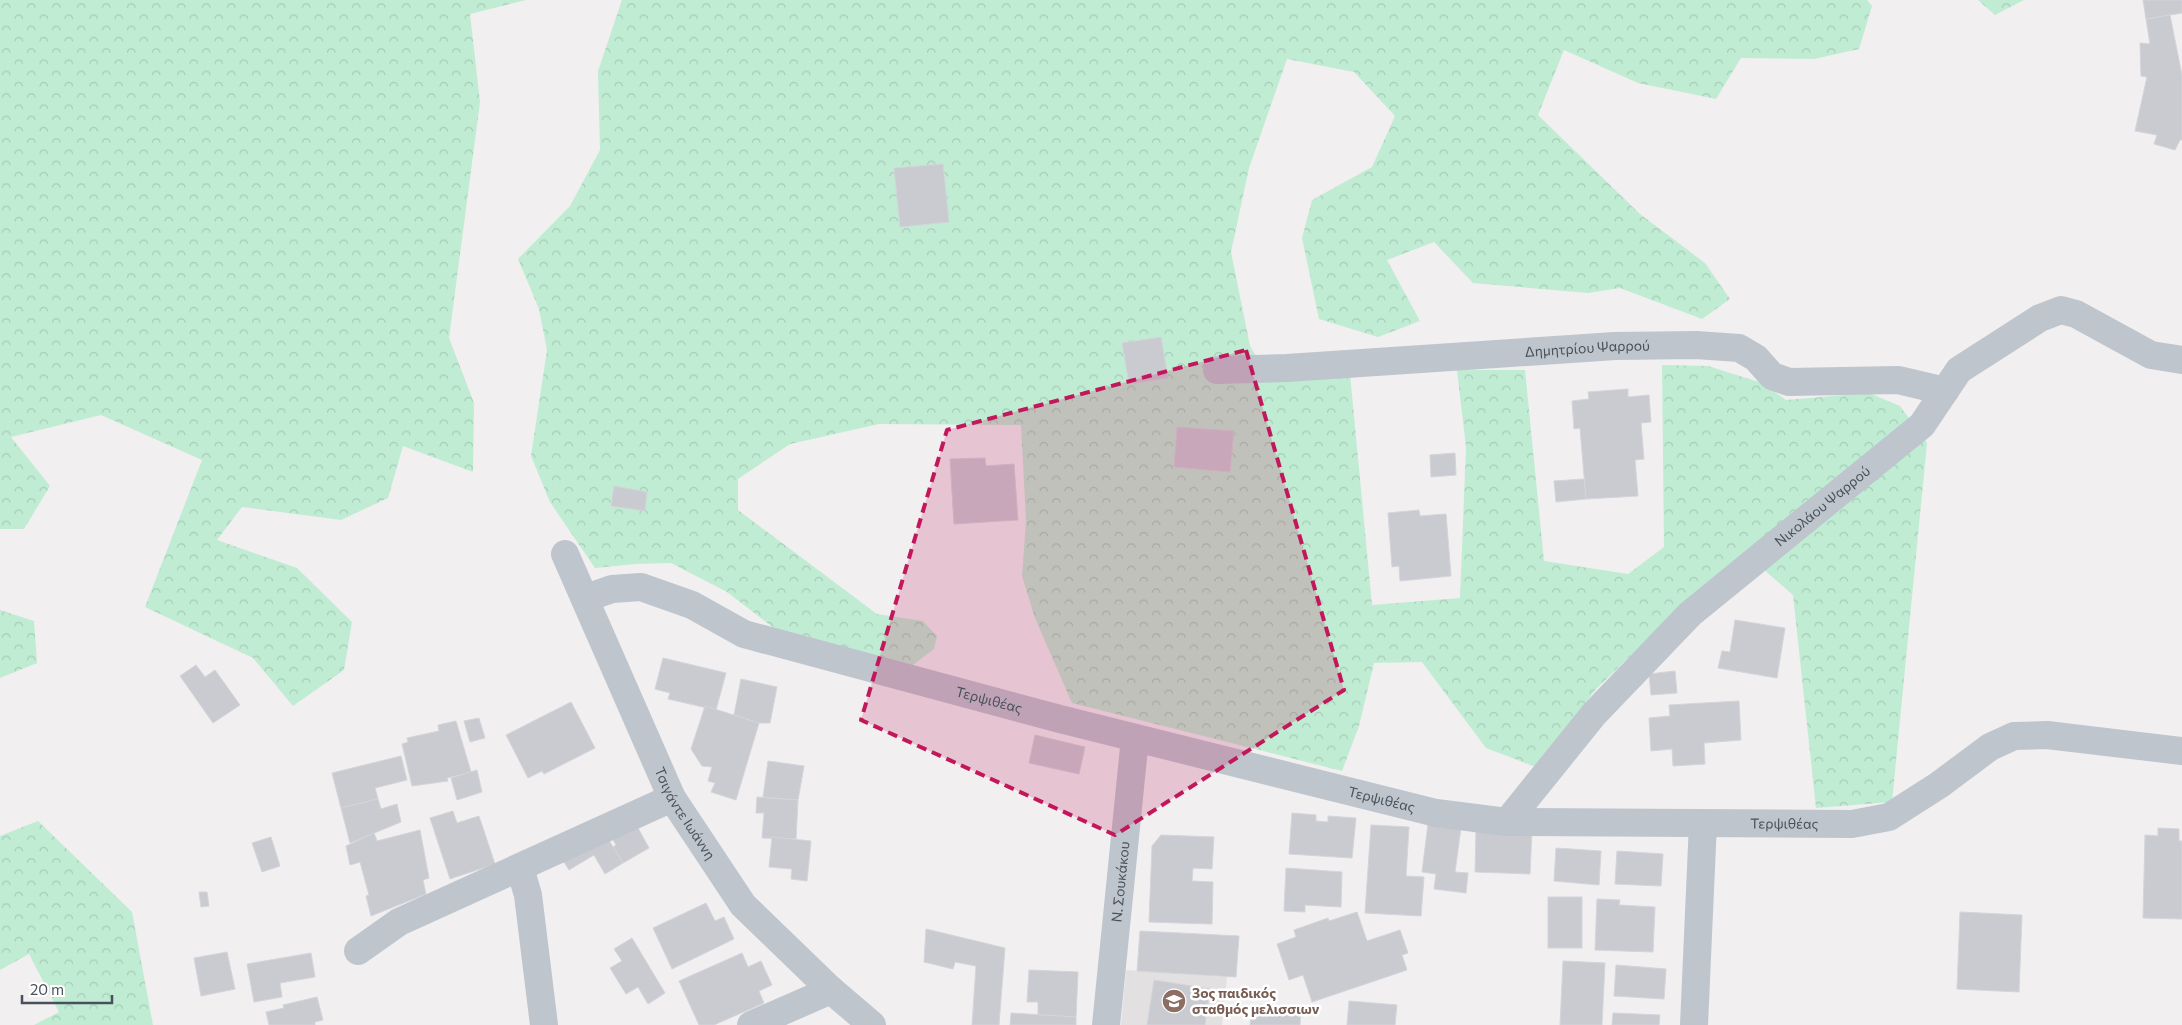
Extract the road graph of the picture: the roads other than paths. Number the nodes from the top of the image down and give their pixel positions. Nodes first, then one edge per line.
1 (2182, 360) edge
2 (1217, 370) dead end
3 (1945, 391) junction
4 (565, 554) dead end
5 (586, 598) junction
6 (1135, 738) junction
7 (2182, 751) edge
8 (672, 798) junction
9 (1507, 822) junction
10 (1703, 823) junction
11 (520, 868) junction
12 (358, 951) dead end
13 (831, 990) junction
14 (544, 1025) edge
15 (751, 1025) edge
16 (872, 1025) edge
17 (1106, 1025) edge
18 (1694, 1025) edge

1 - 3 street, Νικολάου Ψαρρού
2 - 3 street, Δημητρίου Ψαρρού
3 - 9 street, Νικολάου Ψαρρού
4 - 5 street, Τσιγάντε Ιωάννη
5 - 6 street, Τερψιθέας
5 - 8 street, Τσιγάντε Ιωάννη
6 - 9 street, Τερψιθέας
6 - 17 street, Ν. Σουκάκου
7 - 10 street, Τερψιθέας
8 - 11 street
8 - 13 street, Τσιγάντε Ιωάννη
9 - 10 street, Τερψιθέας
10 - 18 street
11 - 12 street
11 - 14 street
13 - 15 street
13 - 16 street, Τσιγάντε Ιωάννη

